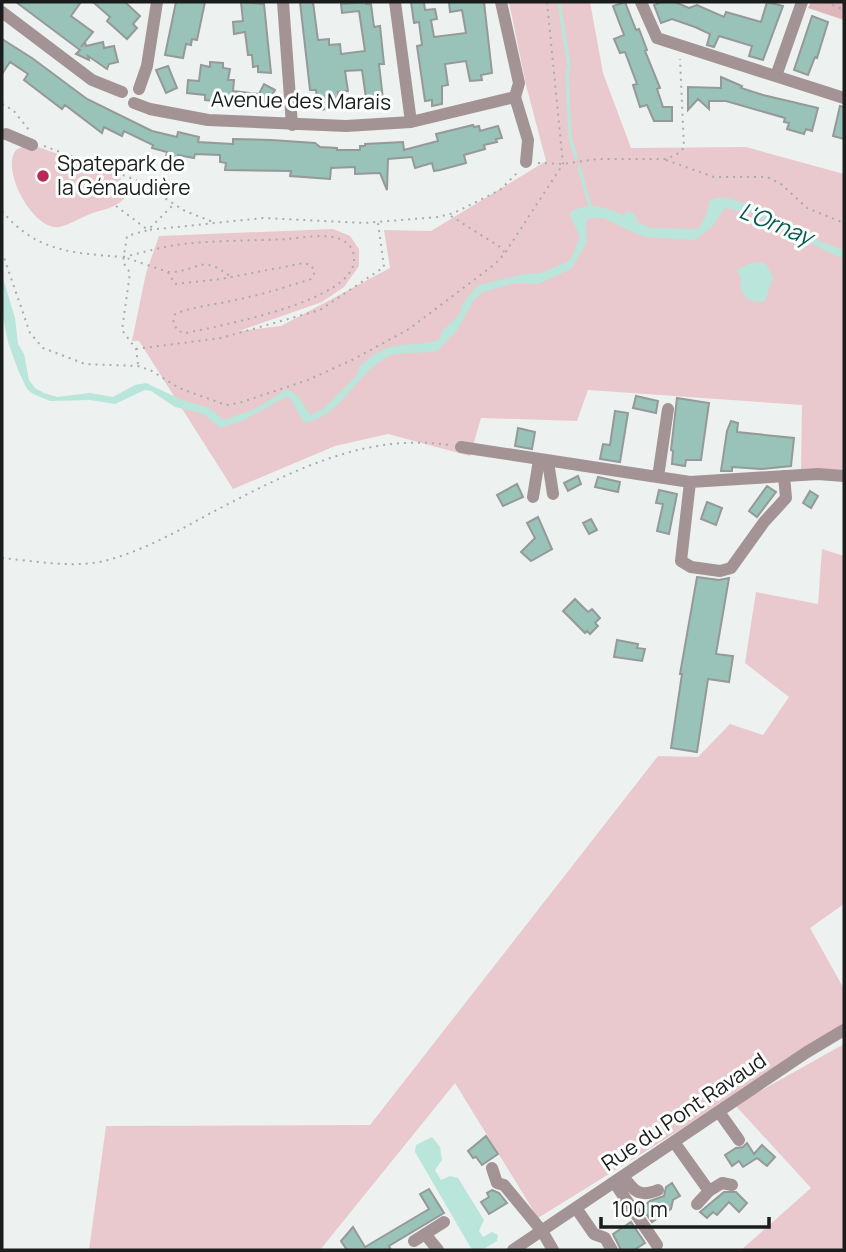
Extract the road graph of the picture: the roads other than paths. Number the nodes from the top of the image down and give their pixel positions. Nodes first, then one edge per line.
1 (157, 2) edge
2 (283, 2) edge
3 (395, 2) edge
4 (501, 2) edge
5 (641, 2) edge
6 (802, 2) edge
7 (2, 12) edge
8 (776, 76) junction
9 (133, 93) junction
10 (515, 97) junction
11 (844, 98) edge
12 (411, 122) junction
13 (292, 125) junction
14 (6, 134) dead end
15 (32, 143) road end
16 (526, 162) road end
17 (668, 409) dead end
18 (461, 447) road end
19 (544, 461) junction
20 (784, 476) junction
21 (844, 476) edge
22 (658, 477) junction
23 (690, 482) junction
24 (553, 494) dead end
25 (533, 497) dead end
26 (844, 1030) edge
27 (719, 1112) junction
28 (739, 1140) dead end
29 (674, 1142) junction
30 (492, 1168) dead end
31 (619, 1179) junction
32 (732, 1185) dead end
33 (658, 1190) dead end
34 (709, 1191) junction
35 (697, 1204) dead end
36 (576, 1208) junction
37 (444, 1222) dead end
38 (542, 1231) junction
39 (657, 1245) dead end
40 (438, 1250) edge
41 (513, 1250) edge
42 (553, 1250) edge
43 (612, 1250) edge

1 - 9 street
2 - 13 street
3 - 12 street
4 - 10 street
5 - 8 street
6 - 8 street
7 - 9 street, Avenue des Marais
8 - 11 street
9 - 13 street, Avenue des Marais
10 - 12 street, Avenue des Marais
10 - 16 street
12 - 13 street, Avenue des Marais
14 - 15 street
17 - 22 street
18 - 19 street
19 - 22 street
19 - 24 street
19 - 25 street
20 - 21 street
20 - 23 street
20 - 23 street
22 - 23 street
26 - 27 street, Rue du Pont Ravaud
27 - 28 street
27 - 29 street, Rue du Pont Ravaud
29 - 31 street, Rue du Pont Ravaud
29 - 34 street
30 - 38 street
31 - 33 street
31 - 36 street, Rue du Pont Ravaud
31 - 39 street
32 - 34 street
34 - 35 street
36 - 38 street, Rue du Pont Ravaud
36 - 43 street
37 - 40 street
38 - 41 street, Rue du Pont Ravaud
38 - 42 street

